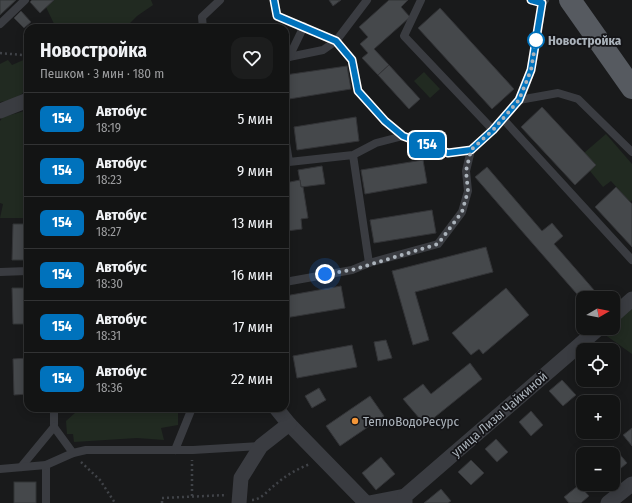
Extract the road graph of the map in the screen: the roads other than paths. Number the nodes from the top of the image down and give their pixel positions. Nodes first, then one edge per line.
1 (25, 0) edge
2 (220, 0) edge
3 (274, 0) edge
4 (367, 0) edge
5 (421, 0) edge
6 (531, 0) edge
7 (544, 1) edge
8 (576, 3) edge
9 (0, 24) edge
10 (203, 24) edge
11 (304, 26) junction
12 (336, 41) junction
13 (289, 54) edge
14 (289, 58) edge
15 (632, 88) edge
16 (519, 100) junction
17 (24, 102) edge
18 (0, 111) edge
19 (503, 119) junction
20 (493, 130) junction
21 (403, 136) junction
22 (471, 150) junction
23 (632, 152) edge
24 (353, 156) junction
25 (289, 163) edge
26 (632, 260) edge
27 (369, 263) junction
28 (24, 271) edge
29 (0, 272) edge
30 (289, 281) edge
31 (632, 299) edge
32 (620, 310) edge
33 (591, 335) edge
34 (54, 412) edge
35 (190, 412) edge
36 (279, 412) edge
37 (288, 424) junction
38 (54, 427) junction
39 (261, 446) junction
40 (175, 450) junction
41 (73, 453) junction
42 (46, 464) junction
43 (20, 467) junction
44 (0, 469) edge
45 (632, 484) edge
46 (235, 499) edge
47 (405, 499) edge
48 (46, 503) edge
49 (366, 503) edge
50 (369, 503) edge
51 (608, 503) edge

1 - 9 lane
2 - 10 lane
3 - 11 lane
4 - 12 lane
5 - 20 lane
6 - 7 lane
7 - 16 lane
8 - 15 main road
11 - 12 lane
11 - 13 lane
12 - 14 lane
12 - 21 lane
16 - 19 lane
16 - 23 lane
17 - 18 street
19 - 20 lane
19 - 26 lane
20 - 22 lane
21 - 22 lane
21 - 24 lane
22 - 27 lane
24 - 25 lane
24 - 27 lane
27 - 30 lane
28 - 29 lane
31 - 32 street
33 - 47 street, улица Лизы Чайкиной
34 - 38 lane
35 - 40 lane
36 - 37 street
37 - 39 street
37 - 49 street
38 - 41 lane
38 - 43 lane
39 - 40 lane
39 - 46 street
40 - 41 lane
41 - 42 lane
42 - 43 lane
42 - 48 lane
43 - 44 lane
45 - 51 street
47 - 50 street

